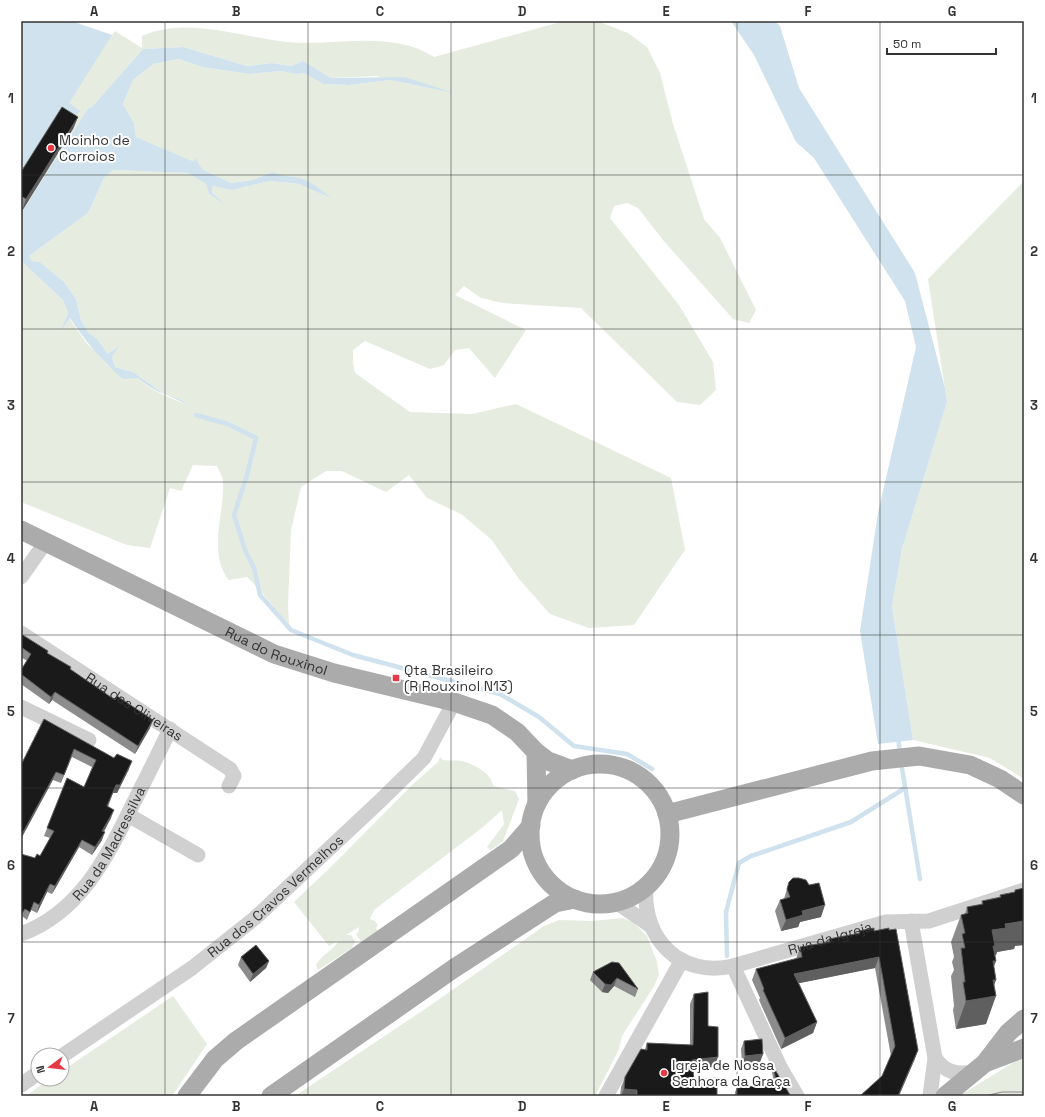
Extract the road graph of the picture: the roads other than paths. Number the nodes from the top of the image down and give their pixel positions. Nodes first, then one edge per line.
1 (21, 530) edge
2 (45, 543) junction
3 (21, 577) edge
4 (21, 632) edge
5 (454, 702) junction
6 (21, 707) edge
7 (170, 729) junction
8 (89, 740) dead end
9 (536, 752) junction
10 (572, 770) junction
11 (229, 786) dead end
12 (1024, 795) edge
13 (537, 803) junction
14 (667, 814) junction
15 (128, 815) junction
16 (531, 826) junction
17 (198, 855) dead end
18 (646, 887) junction
19 (1024, 890) edge
20 (575, 899) junction
21 (616, 902) junction
22 (912, 921) junction
23 (651, 926) junction
24 (21, 934) edge
25 (682, 960) junction
26 (733, 966) junction
27 (1024, 1019) edge
28 (1024, 1048) edge
29 (70, 1051) edge
30 (935, 1058) junction
31 (979, 1068) junction
32 (30, 1079) edge
33 (21, 1085) edge
34 (187, 1096) edge
35 (271, 1096) edge
36 (606, 1096) edge
37 (797, 1096) edge
38 (930, 1096) edge
39 (945, 1096) edge

1 - 2 main road, Rua do Rouxinol
2 - 3 street
2 - 5 main road, Rua do Rouxinol
4 - 7 street, Rua das Oliveiras
5 - 9 main road, Rua do Rouxinol
5 - 29 street, Rua dos Cravos Vermelhos
6 - 8 street
7 - 11 street, Rua das Oliveiras
7 - 15 street, Rua da Madressilva
9 - 10 main road, Rua do Rouxinol
9 - 13 main road
10 - 13 main road
10 - 14 main road
12 - 14 main road
13 - 16 main road
14 - 18 main road
15 - 17 street
15 - 24 street, Rua da Madressilva
16 - 20 main road
16 - 34 main road
18 - 21 main road
18 - 23 street, Rua da Igreja
19 - 22 street, Rua da Igreja
20 - 21 main road
20 - 35 main road
21 - 23 street, Rua da Igreja
22 - 26 street, Rua da Igreja
22 - 30 street
23 - 25 street, Rua da Igreja
25 - 26 street, Rua da Igreja
25 - 36 street
26 - 37 street
27 - 31 main road
28 - 31 main road
30 - 31 street
30 - 38 street
31 - 39 main road
32 - 33 street

